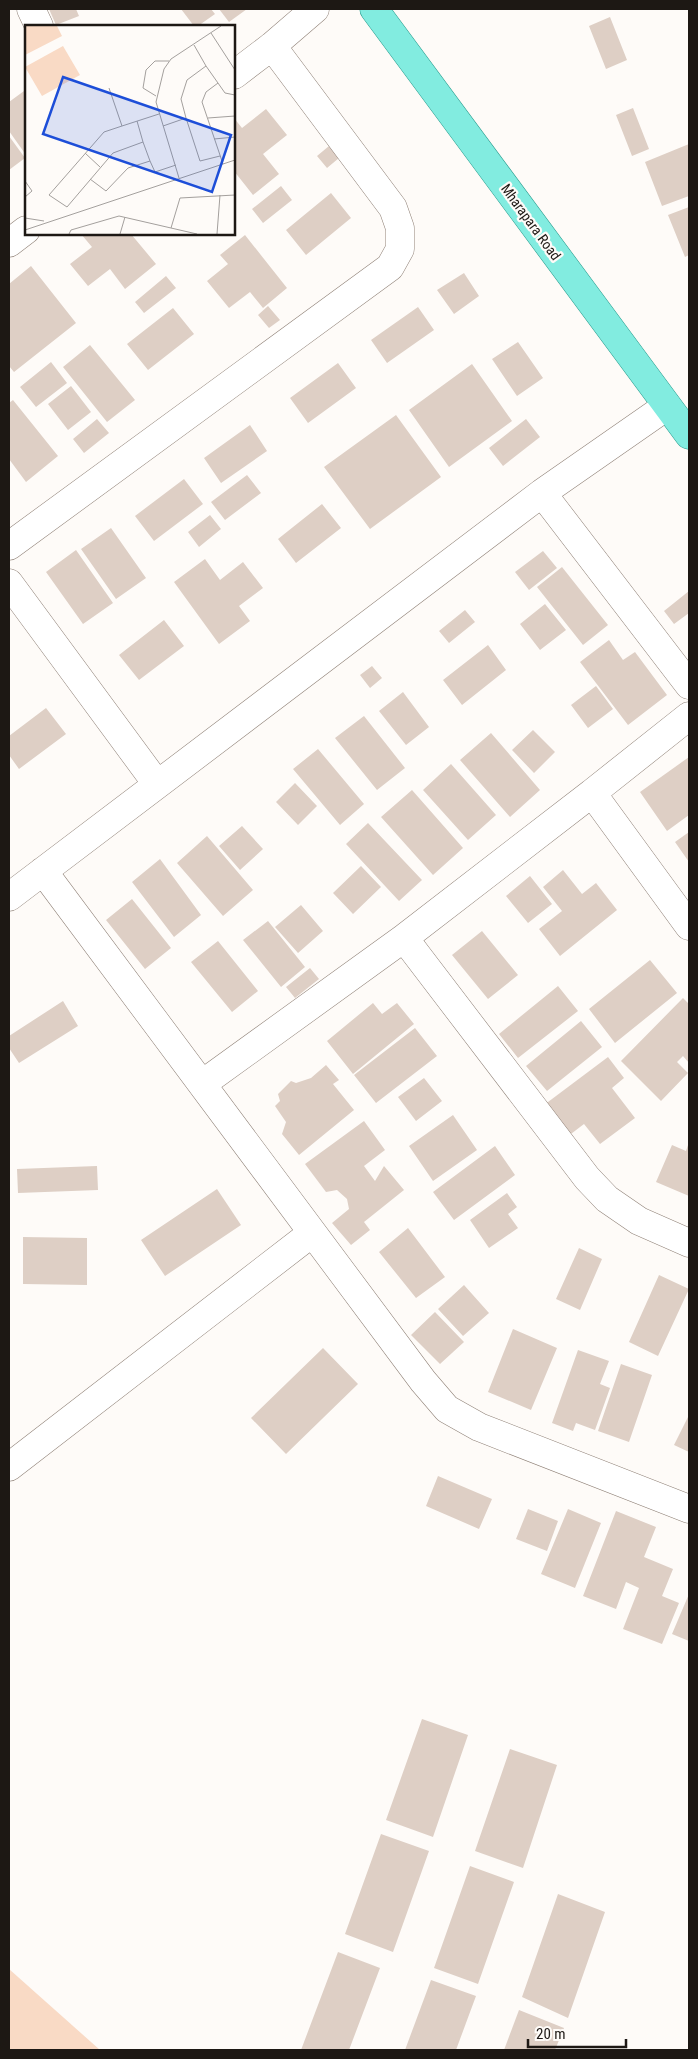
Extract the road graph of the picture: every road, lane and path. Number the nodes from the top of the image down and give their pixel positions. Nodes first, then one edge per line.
1 (31, 9) edge
2 (315, 9) edge
3 (374, 9) edge
4 (39, 25) edge
5 (272, 46) junction
6 (235, 74) edge
7 (25, 231) edge
8 (9, 243) edge
9 (667, 406) junction
10 (689, 435) edge
11 (542, 493) junction
12 (9, 546) edge
13 (9, 584) edge
14 (689, 685) edge
15 (689, 716) edge
16 (157, 784) junction
17 (592, 793) junction
18 (43, 871) junction
19 (9, 897) edge
20 (689, 926) edge
21 (404, 938) junction
22 (202, 1084) junction
23 (312, 1233) junction
24 (689, 1243) edge
25 (9, 1467) edge
26 (689, 1509) edge

1 - 4 street
2 - 5 street
3 - 9 main road, Mharapara Road
5 - 6 street
5 - 12 street
7 - 8 street
9 - 10 main road, Mharapara Road
9 - 11 street
11 - 14 street
11 - 16 street
13 - 16 street
15 - 17 street
16 - 18 street
17 - 20 street
17 - 21 street
18 - 19 street
18 - 22 street
21 - 22 street
21 - 24 street
22 - 23 street
23 - 25 street
23 - 26 street

